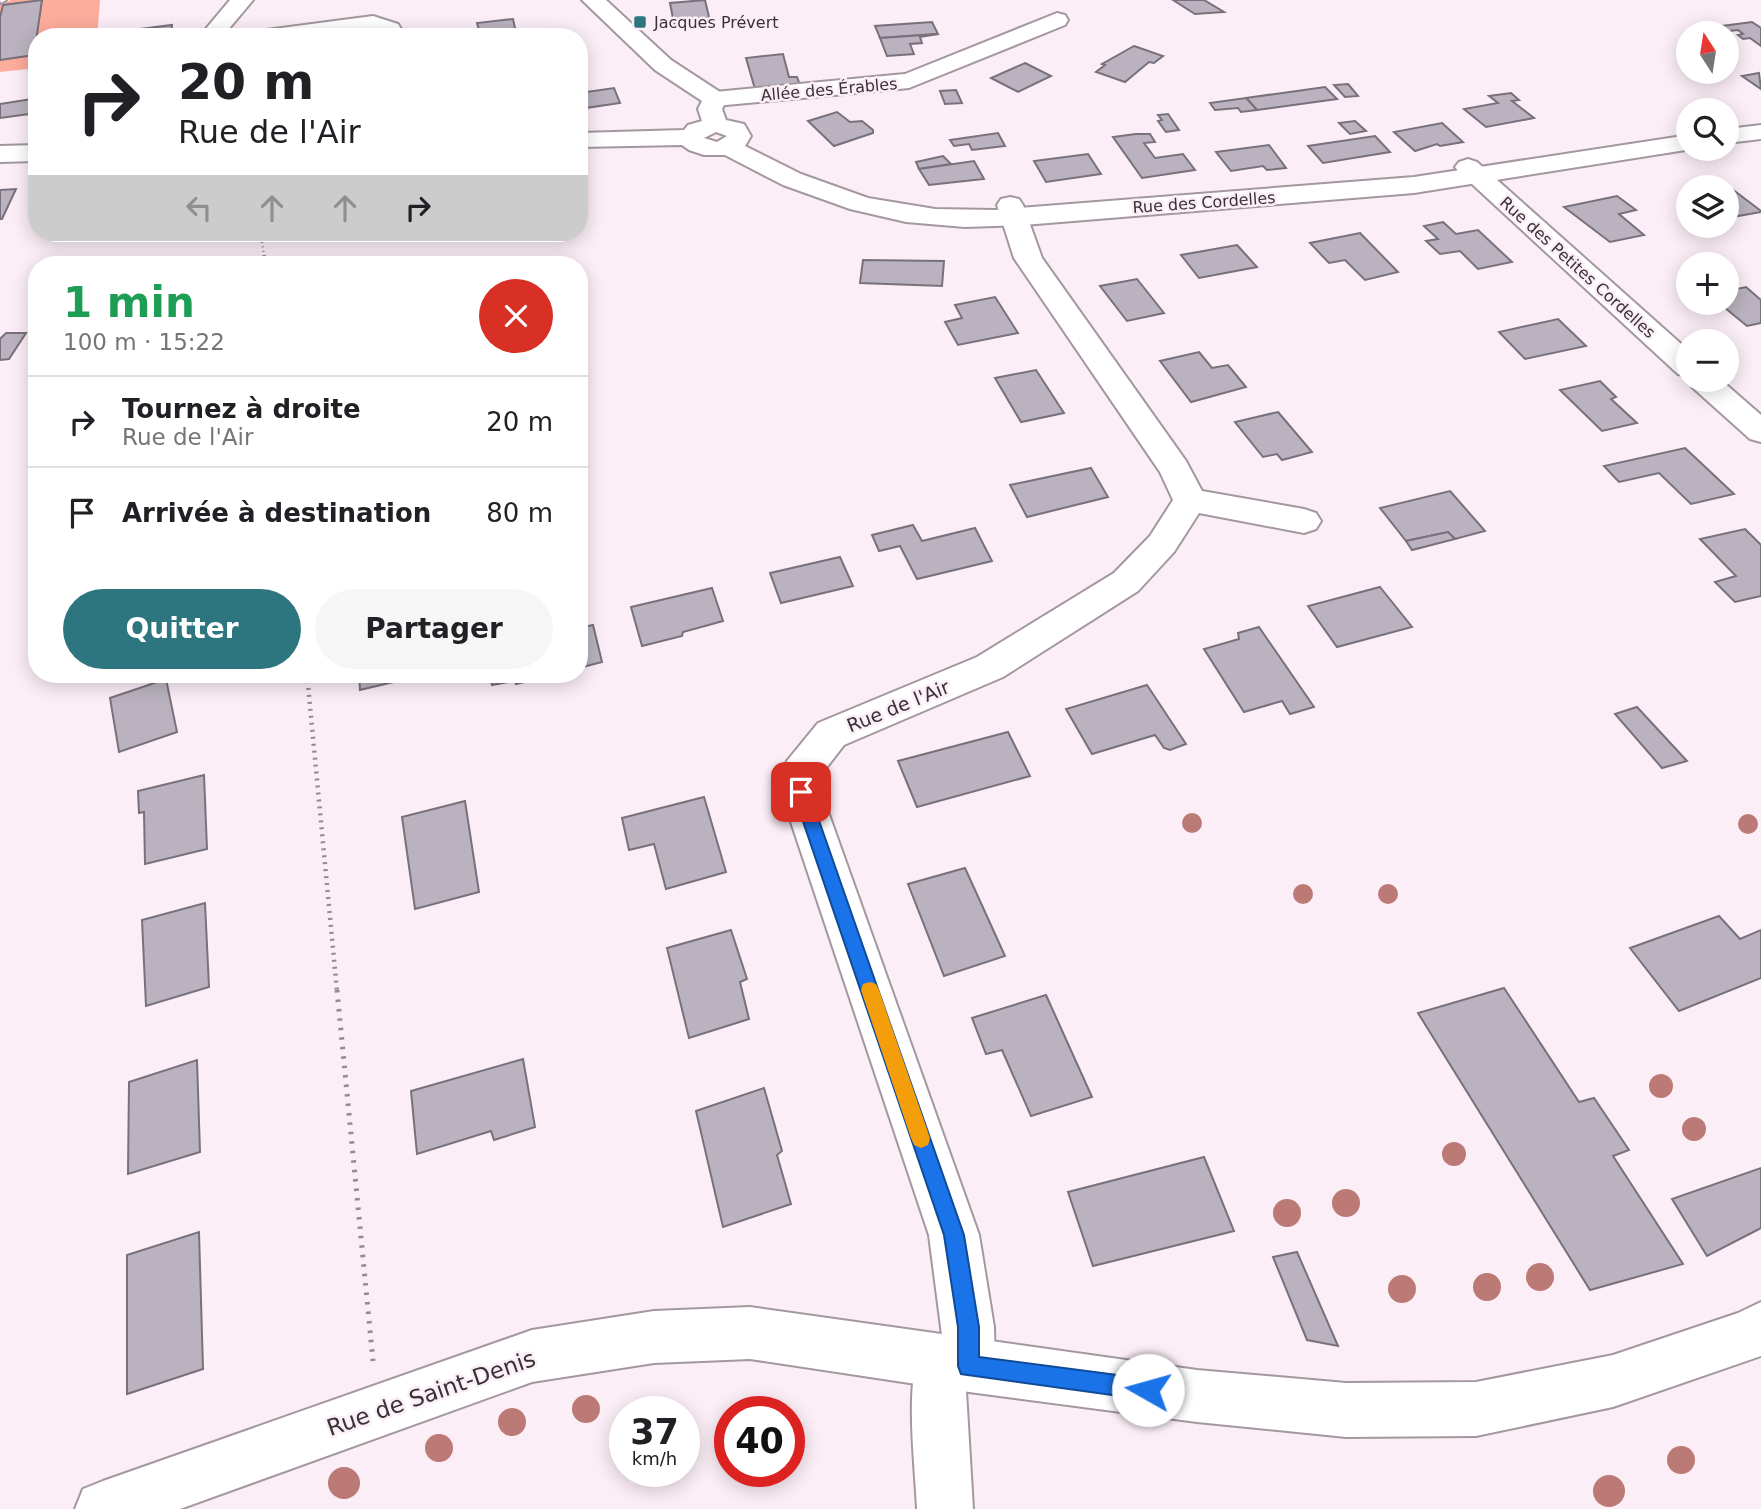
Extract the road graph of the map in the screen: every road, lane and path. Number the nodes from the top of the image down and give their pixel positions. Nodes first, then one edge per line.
1 (242, 0) edge
2 (593, 0) edge
3 (1057, 20) dead end
4 (218, 28) edge
5 (335, 28) edge
6 (387, 28) edge
7 (715, 99) junction
8 (1761, 132) edge
9 (1739, 135) edge
10 (722, 136) junction
11 (588, 140) edge
12 (1676, 144) edge
13 (28, 153) edge
14 (0, 154) edge
15 (1473, 172) junction
16 (1012, 211) junction
17 (1676, 355) edge
18 (1716, 392) edge
19 (1761, 432) edge
20 (1190, 500) junction
21 (1304, 521) dead end
22 (308, 683) edge
23 (1761, 1328) edge
24 (954, 1363) junction
25 (378, 1410) junction
26 (103, 1509) edge
27 (945, 1509) edge

1 - 4 street
2 - 7 street
3 - 7 street, Allée des Érables
5 - 6 street
7 - 10 street
8 - 9 street
10 - 11 street
10 - 16 street, Rue des Cordelles
12 - 15 street, Rue des Cordelles
13 - 14 street
15 - 16 street, Rue des Cordelles
15 - 17 street, Rue des Petites Cordelles
16 - 20 street
18 - 19 street
20 - 21 street
20 - 24 street, Rue de l'Air
22 - 25 path
23 - 24 street, Rue de Saint-Denis
24 - 25 street, Rue de Saint-Denis
24 - 27 street, Rue de l'Air
25 - 26 street, Rue de Saint-Denis

